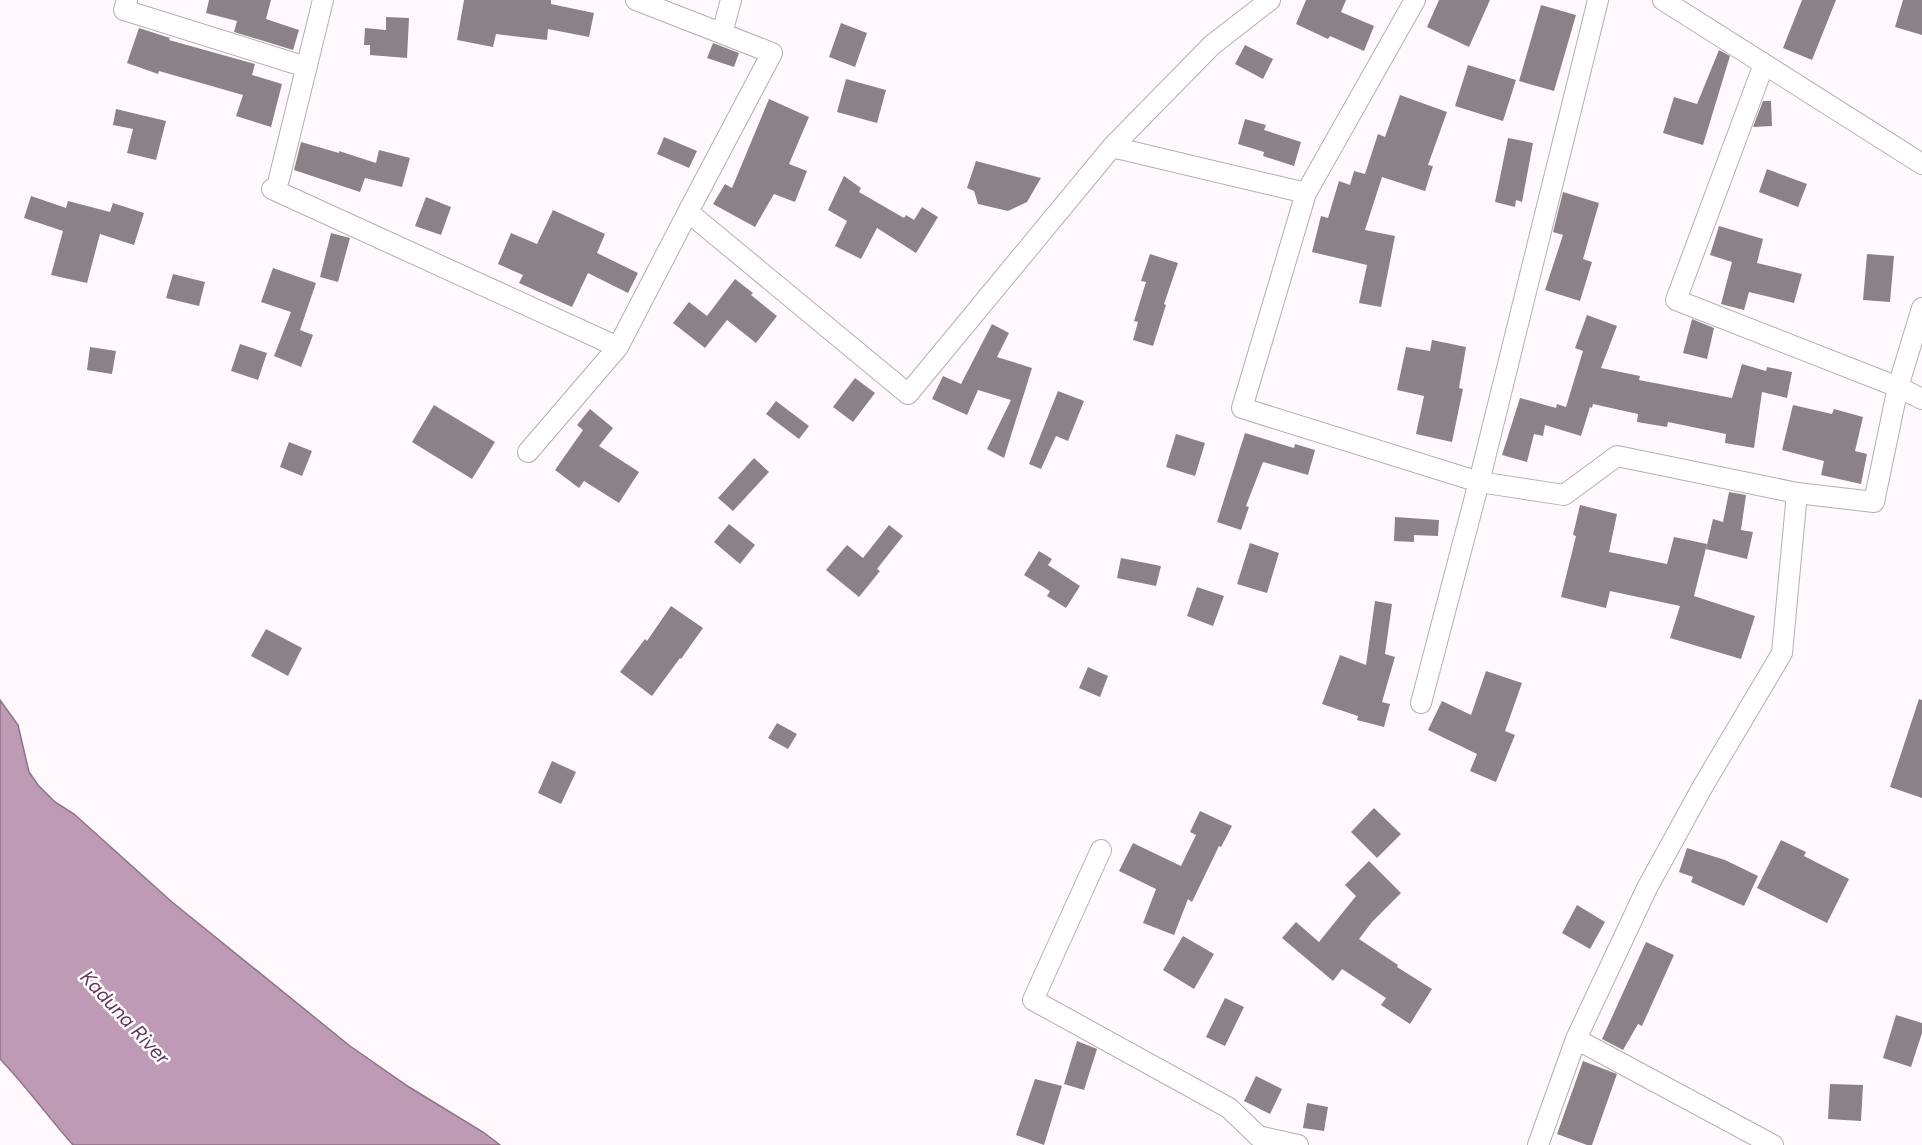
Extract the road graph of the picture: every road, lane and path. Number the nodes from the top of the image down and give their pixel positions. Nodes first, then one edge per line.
1 (127, 0) edge
2 (323, 0) edge
3 (636, 0) edge
4 (731, 0) edge
5 (1270, 0) edge
6 (1415, 0) edge
7 (1598, 0) edge
8 (1663, 0) edge
9 (722, 33) junction
10 (1764, 64) junction
11 (306, 67) junction
12 (1112, 147) junction
13 (1922, 164) edge
14 (1306, 193) junction
15 (688, 212) junction
16 (1922, 308) edge
17 (618, 347) junction
18 (1898, 387) junction
19 (1922, 399) edge
20 (528, 452) dead end
21 (1479, 482) junction
22 (1797, 493) junction
23 (1421, 703) dead end
24 (1101, 850) dead end
25 (1576, 1039) junction
26 (1298, 1145) edge
27 (1538, 1145) edge
28 (1773, 1145) edge

1 - 11 street
2 - 11 street
3 - 9 street
4 - 9 street
5 - 12 street
6 - 14 street
7 - 21 street
8 - 10 street
9 - 15 street
10 - 13 street
10 - 18 street
11 - 17 street
12 - 14 street
12 - 15 street
14 - 21 street
15 - 17 street
16 - 18 street
17 - 20 street
18 - 19 street
18 - 22 street
21 - 22 street
21 - 23 street
22 - 25 street
24 - 26 street
25 - 27 street
25 - 28 street

